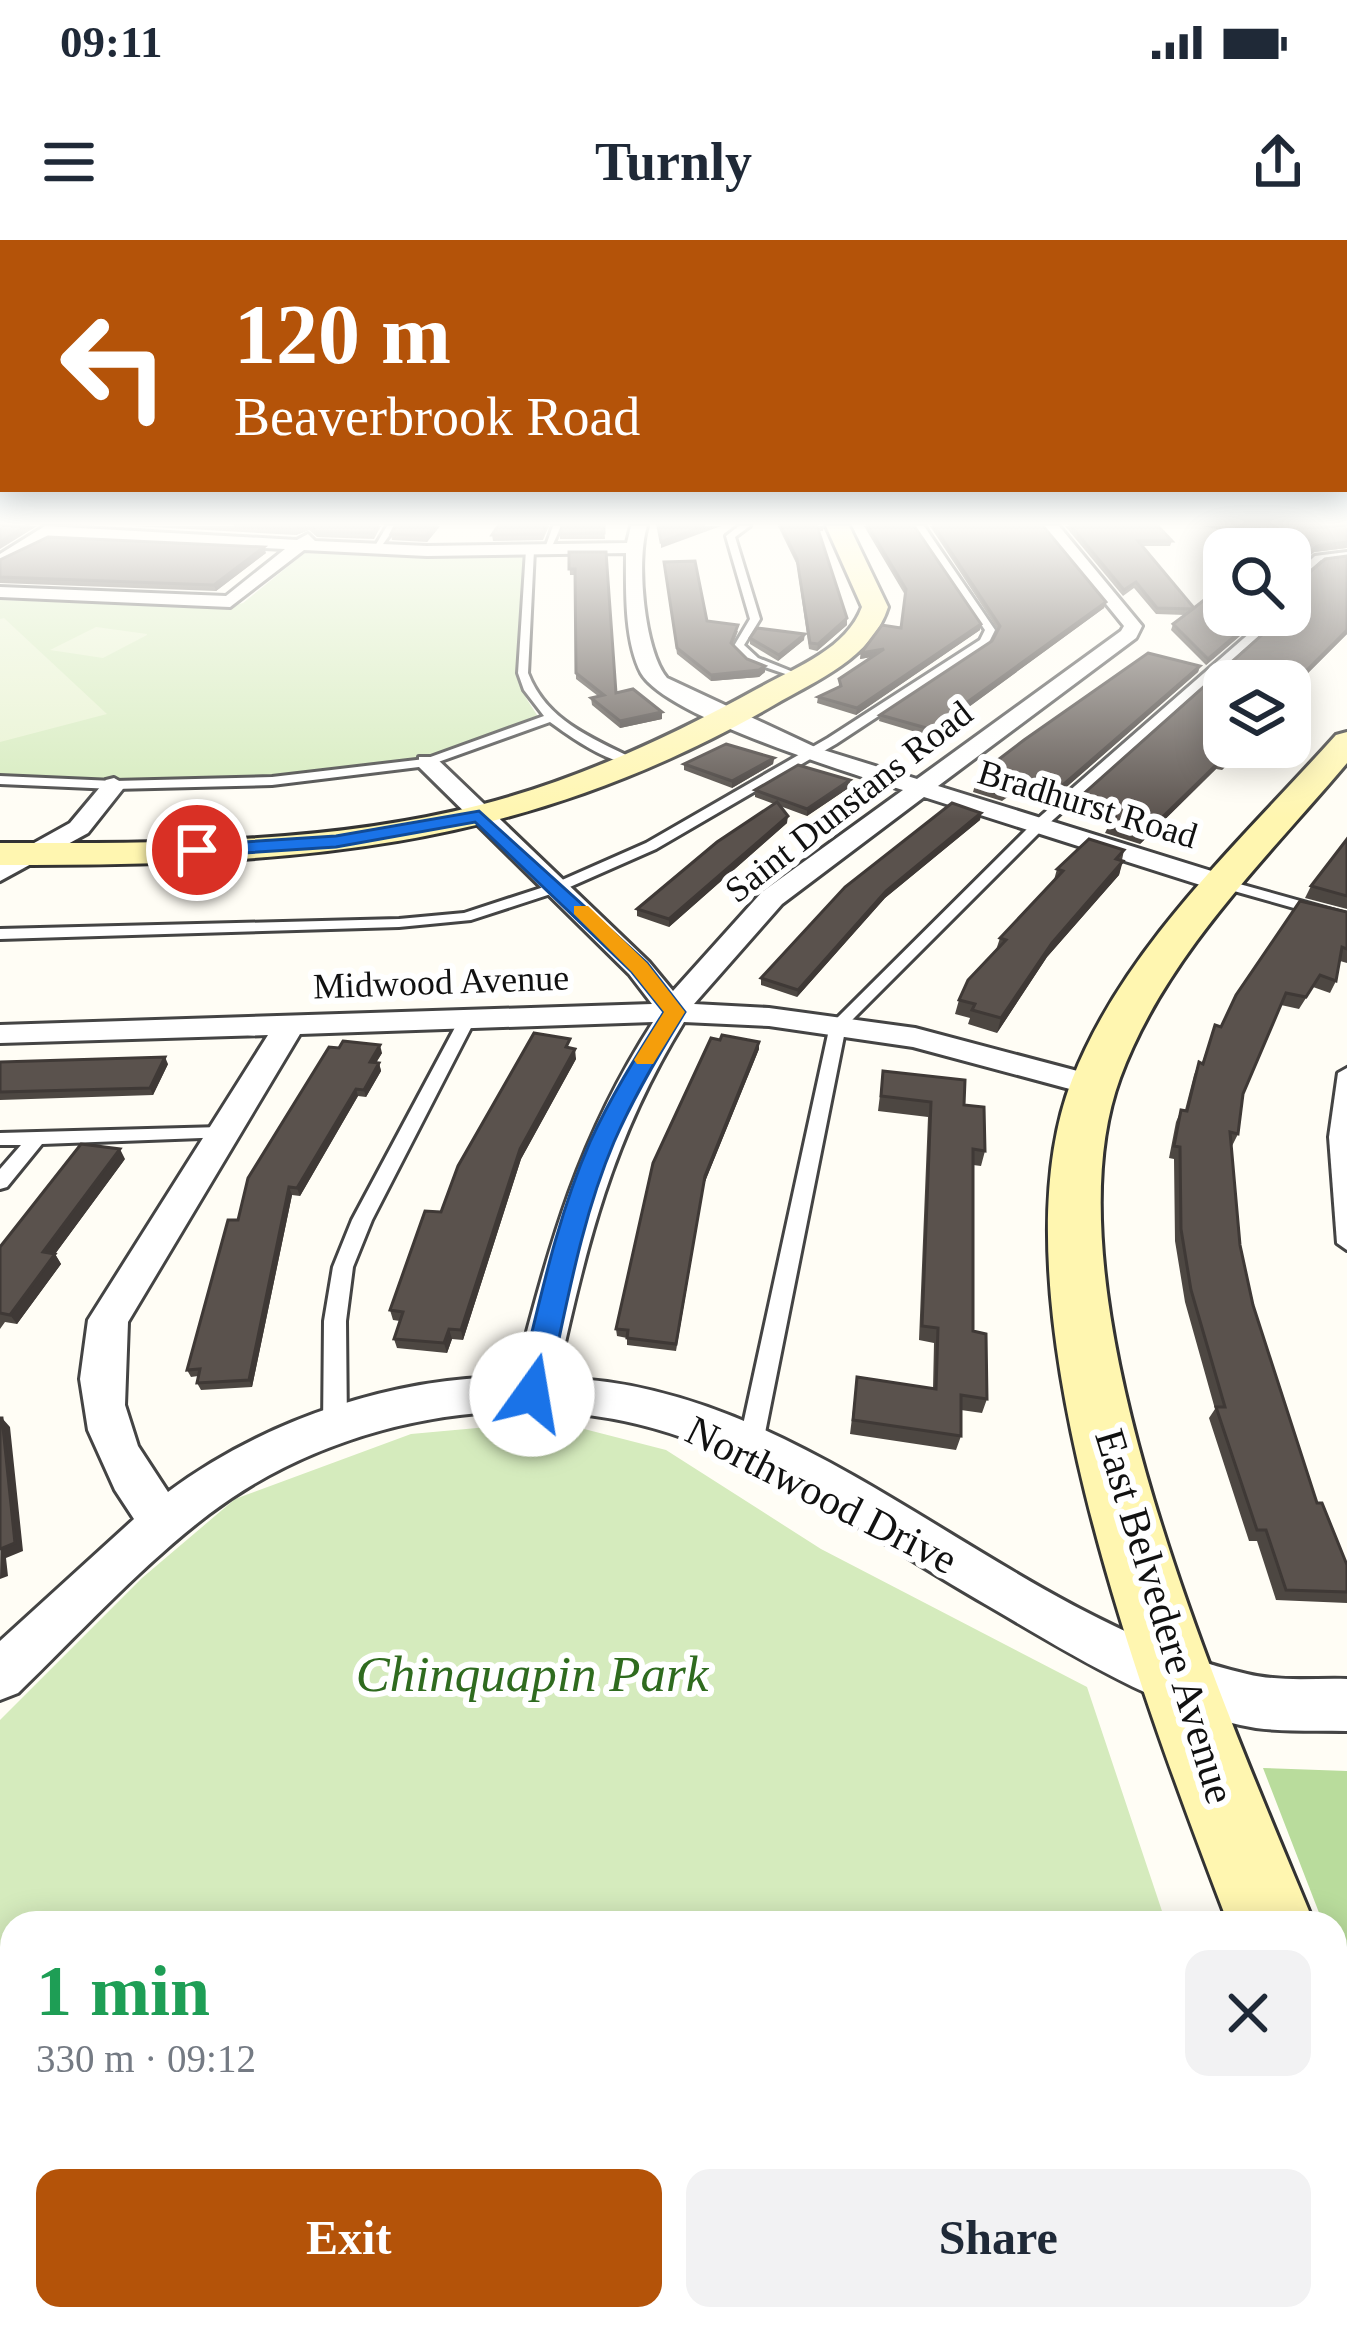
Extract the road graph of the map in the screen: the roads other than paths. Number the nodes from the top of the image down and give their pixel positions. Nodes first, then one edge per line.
1 (529, 624) edge
2 (644, 624) edge
3 (753, 624) edge
4 (866, 624) edge
5 (983, 624) edge
6 (1131, 624) edge
7 (1253, 636) edge
8 (799, 678) junction
9 (549, 718) junction
10 (727, 718) junction
11 (1346, 743) edge
12 (809, 753) junction
13 (628, 761) junction
14 (427, 762) junction
15 (0, 780) edge
16 (114, 785) junction
17 (917, 789) junction
18 (479, 816) junction
19 (1040, 824) junction
20 (18, 854) edge
21 (0, 873) edge
22 (1226, 884) junction
23 (558, 887) junction
24 (1347, 919) edge
25 (0, 934) edge
26 (674, 1012) junction
27 (466, 1020) junction
28 (290, 1025) junction
29 (838, 1025) junction
30 (0, 1034) edge
31 (1347, 1073) edge
32 (1093, 1085) junction
33 (221, 1133) junction
34 (37, 1138) junction
35 (0, 1139) edge
36 (0, 1182) edge
37 (1347, 1244) edge
38 (532, 1394) junction
39 (335, 1429) junction
40 (750, 1448) junction
41 (166, 1524) junction
42 (0, 1675) edge
43 (1176, 1678) junction
44 (1347, 1705) edge
45 (1266, 1911) edge

1 - 9 lane
2 - 10 street, Bradhurst Road
3 - 8 lane
4 - 8 street
5 - 12 lane
6 - 17 street, Saint Dunstans Road
7 - 19 lane
8 - 10 street
9 - 13 lane
9 - 14 lane
10 - 12 street, Bradhurst Road
10 - 13 street
11 - 22 street, East Belvedere Avenue
12 - 17 street, Bradhurst Road
12 - 23 lane
13 - 18 street
14 - 16 lane
14 - 18 street
15 - 16 lane
16 - 20 street
17 - 19 street, Bradhurst Road
17 - 26 street, Saint Dunstans Road
18 - 20 street
18 - 23 street
19 - 22 street, Bradhurst Road
19 - 29 lane
20 - 21 street
22 - 24 lane
22 - 32 street, East Belvedere Avenue
23 - 25 lane
23 - 26 street
26 - 27 street, Midwood Avenue
26 - 29 street, Midwood Avenue
26 - 38 street, Saint Dunstans Road
27 - 28 street, Midwood Avenue
27 - 39 lane
28 - 30 street, Midwood Avenue
28 - 33 street
29 - 32 street, Midwood Avenue
29 - 40 lane
31 - 37 lane
32 - 43 street, East Belvedere Avenue
33 - 34 lane
33 - 41 street
34 - 35 lane
34 - 36 lane
38 - 39 street, Northwood Drive
38 - 40 street, Northwood Drive
39 - 41 street, Northwood Drive
40 - 43 street, Northwood Drive
41 - 42 street, Northwood Drive
43 - 44 street, Northwood Drive
43 - 45 street, East Belvedere Avenue

